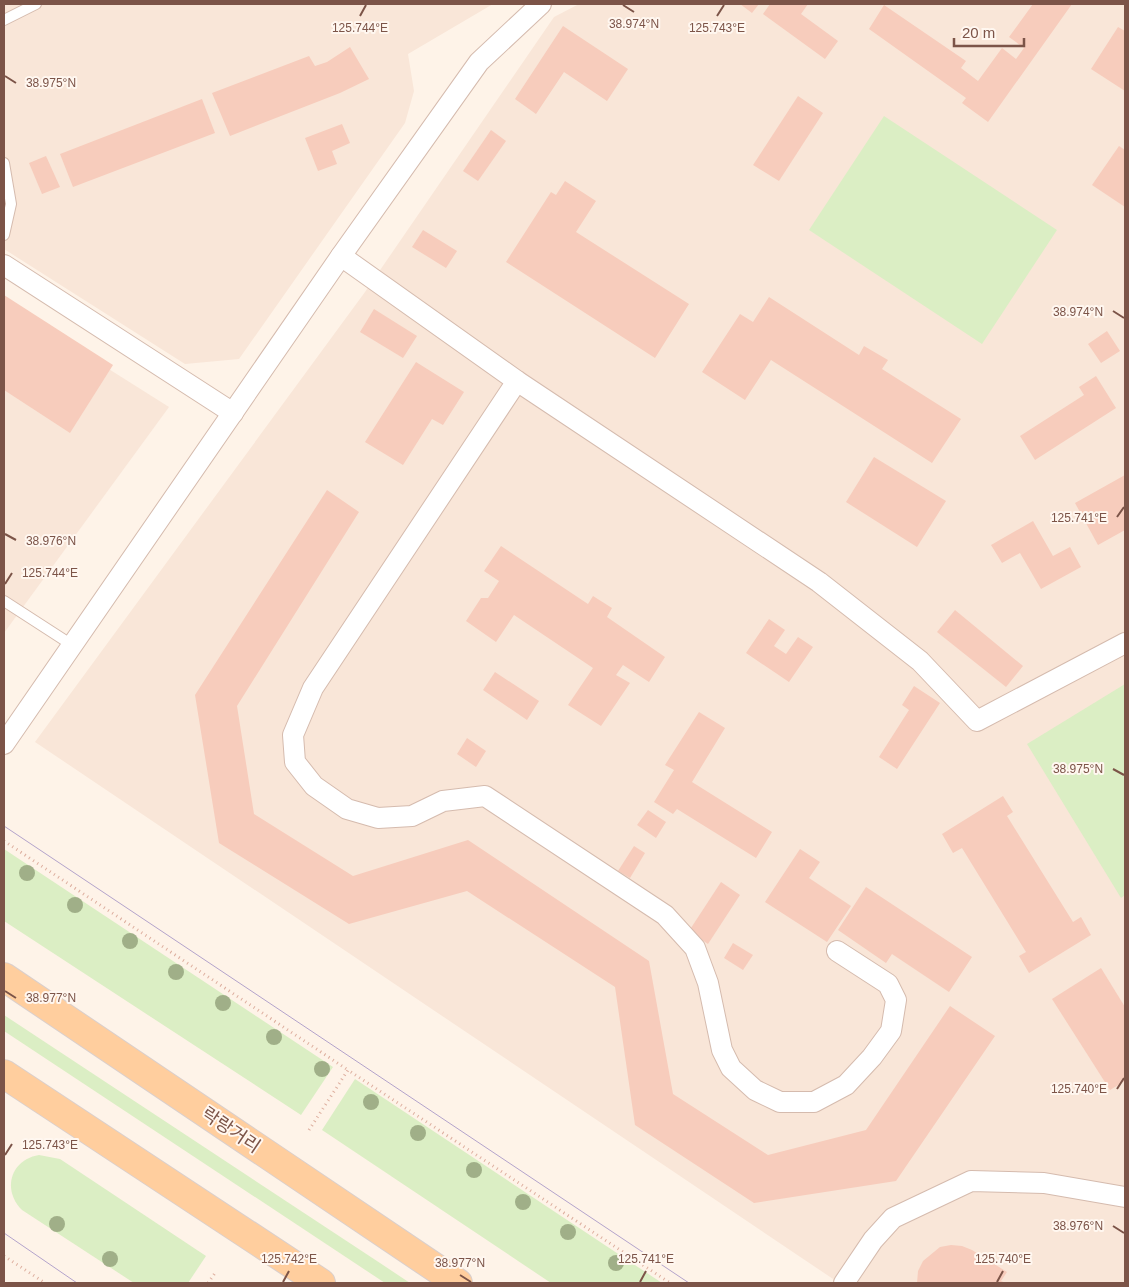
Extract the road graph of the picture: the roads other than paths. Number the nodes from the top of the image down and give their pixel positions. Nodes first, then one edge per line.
1 (36, 4) edge
2 (541, 4) edge
3 (4, 20) edge
4 (4, 163) edge
5 (4, 235) edge
6 (341, 256) junction
7 (4, 265) edge
8 (517, 381) junction
9 (233, 414) junction
10 (4, 601) edge
11 (1125, 643) edge
12 (72, 645) junction
13 (4, 744) edge
14 (837, 951) dead end
15 (4, 977) edge
16 (4, 1074) edge
17 (1125, 1197) edge
18 (321, 1283) edge
19 (458, 1283) edge
20 (844, 1283) edge

1 - 3 lane
2 - 6 street
4 - 5 lane
6 - 8 street
6 - 9 street
7 - 9 street
8 - 11 street
8 - 14 street
9 - 12 street
10 - 12 lane
12 - 13 street
15 - 19 main road, 락랑거리
16 - 18 main road
17 - 20 street

